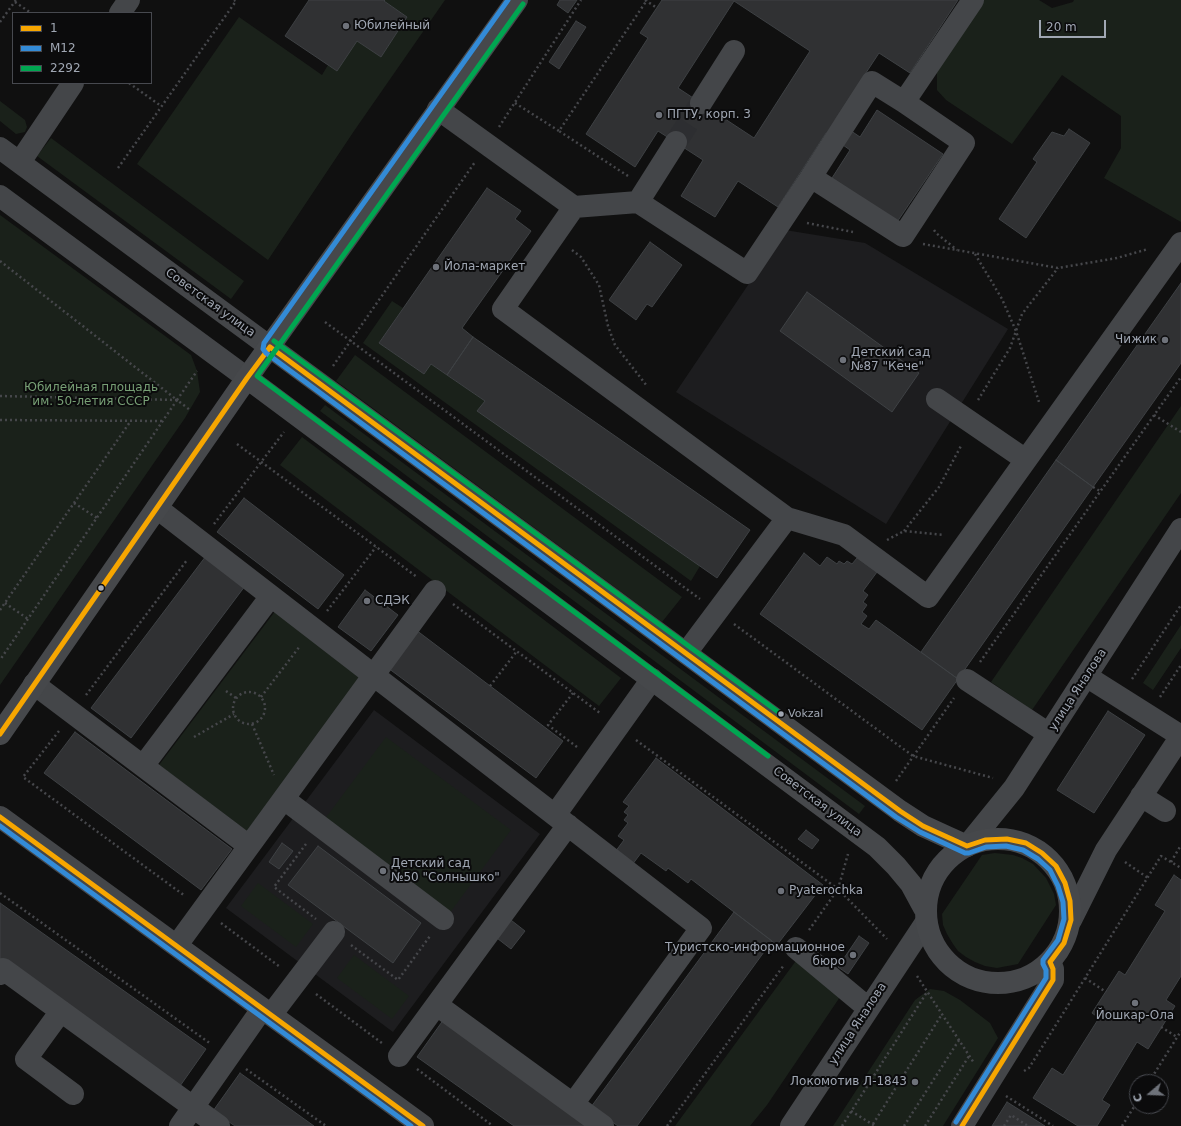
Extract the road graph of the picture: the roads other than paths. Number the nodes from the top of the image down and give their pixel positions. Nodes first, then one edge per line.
1 (129, 0) edge
2 (516, 0) edge
3 (973, 0) edge
4 (121, 12) edge
5 (734, 51) dead end
6 (72, 84) edge
7 (904, 102) junction
8 (701, 103) tunnel mouth
9 (438, 109) junction
10 (676, 142) tunnel mouth
11 (0, 148) edge
12 (20, 162) junction
13 (811, 177) junction
14 (0, 196) edge
15 (638, 202) junction
16 (574, 207) junction
17 (1181, 243) edge
18 (270, 347) junction
19 (247, 378) junction
20 (937, 399) dead end
21 (1026, 460) junction
22 (157, 508) junction
23 (787, 518) junction
24 (1181, 529) edge
25 (435, 591) road end
26 (271, 596) junction
27 (686, 653) junction
28 (374, 675) junction
29 (1086, 676) junction
30 (652, 679) junction
31 (967, 680) road end
32 (34, 684) junction
33 (0, 734) edge
34 (1049, 734) junction
35 (1181, 736) edge
36 (143, 766) junction
37 (1141, 796) junction
38 (284, 799) junction
39 (1165, 811) dead end
40 (0, 817) edge
41 (561, 820) junction
42 (249, 846) junction
43 (967, 846) junction
44 (925, 915) junction
45 (443, 919) dead end
46 (1070, 920) junction
47 (334, 932) dead end
48 (177, 945) junction
49 (796, 948) road end
50 (1050, 962) junction
51 (0, 974) edge
52 (437, 1005) junction
53 (868, 1008) junction
54 (61, 1011) junction
55 (267, 1012) junction
56 (399, 1056) road end
57 (73, 1094) dead end
58 (573, 1104) junction
59 (193, 1107) junction
60 (180, 1126) edge
61 (219, 1126) edge
62 (423, 1126) edge
63 (603, 1126) edge
64 (791, 1126) edge
65 (962, 1126) edge

1 - 4 street
2 - 9 main road
3 - 7 street
5 - 8 street
6 - 12 street
7 - 13 street
7 - 13 street
9 - 16 street
9 - 18 main road
10 - 15 street
11 - 12 street, Советская улица
12 - 18 street, Советская улица
13 - 15 street
14 - 19 street, Советская улица
15 - 16 street
16 - 23 street
17 - 21 street
18 - 19 main road
18 - 27 main road, Советская улица
19 - 22 main road
19 - 30 main road, Советская улица
20 - 21 street
21 - 23 street
22 - 26 street
22 - 32 main road
23 - 27 street
24 - 29 street, улица Яналова
25 - 28 street
26 - 28 street
26 - 36 street
27 - 43 main road, Советская улица
28 - 38 street
28 - 41 street
29 - 34 street, улица Яналова
29 - 35 street
30 - 41 street
30 - 44 main road, Советская улица
31 - 34 street
32 - 33 main road
32 - 36 street
34 - 43 street, улица Яналова
35 - 37 street
36 - 42 street
37 - 39 street
37 - 46 street
38 - 42 street
38 - 45 street
40 - 48 street
41 - 52 street
41 - 58 street
42 - 48 street
43 - 44 main road, Советская улица
43 - 46 main road, Советская улица
44 - 50 main road, Советская улица
44 - 53 street, улица Яналова
46 - 50 main road, Советская улица
47 - 55 street
48 - 55 street
49 - 53 street
50 - 65 street
51 - 54 street
52 - 56 street
52 - 58 street
53 - 64 street, улица Яналова
54 - 57 street
54 - 59 street
55 - 59 street
55 - 62 street
58 - 63 street
59 - 60 street
59 - 61 street

